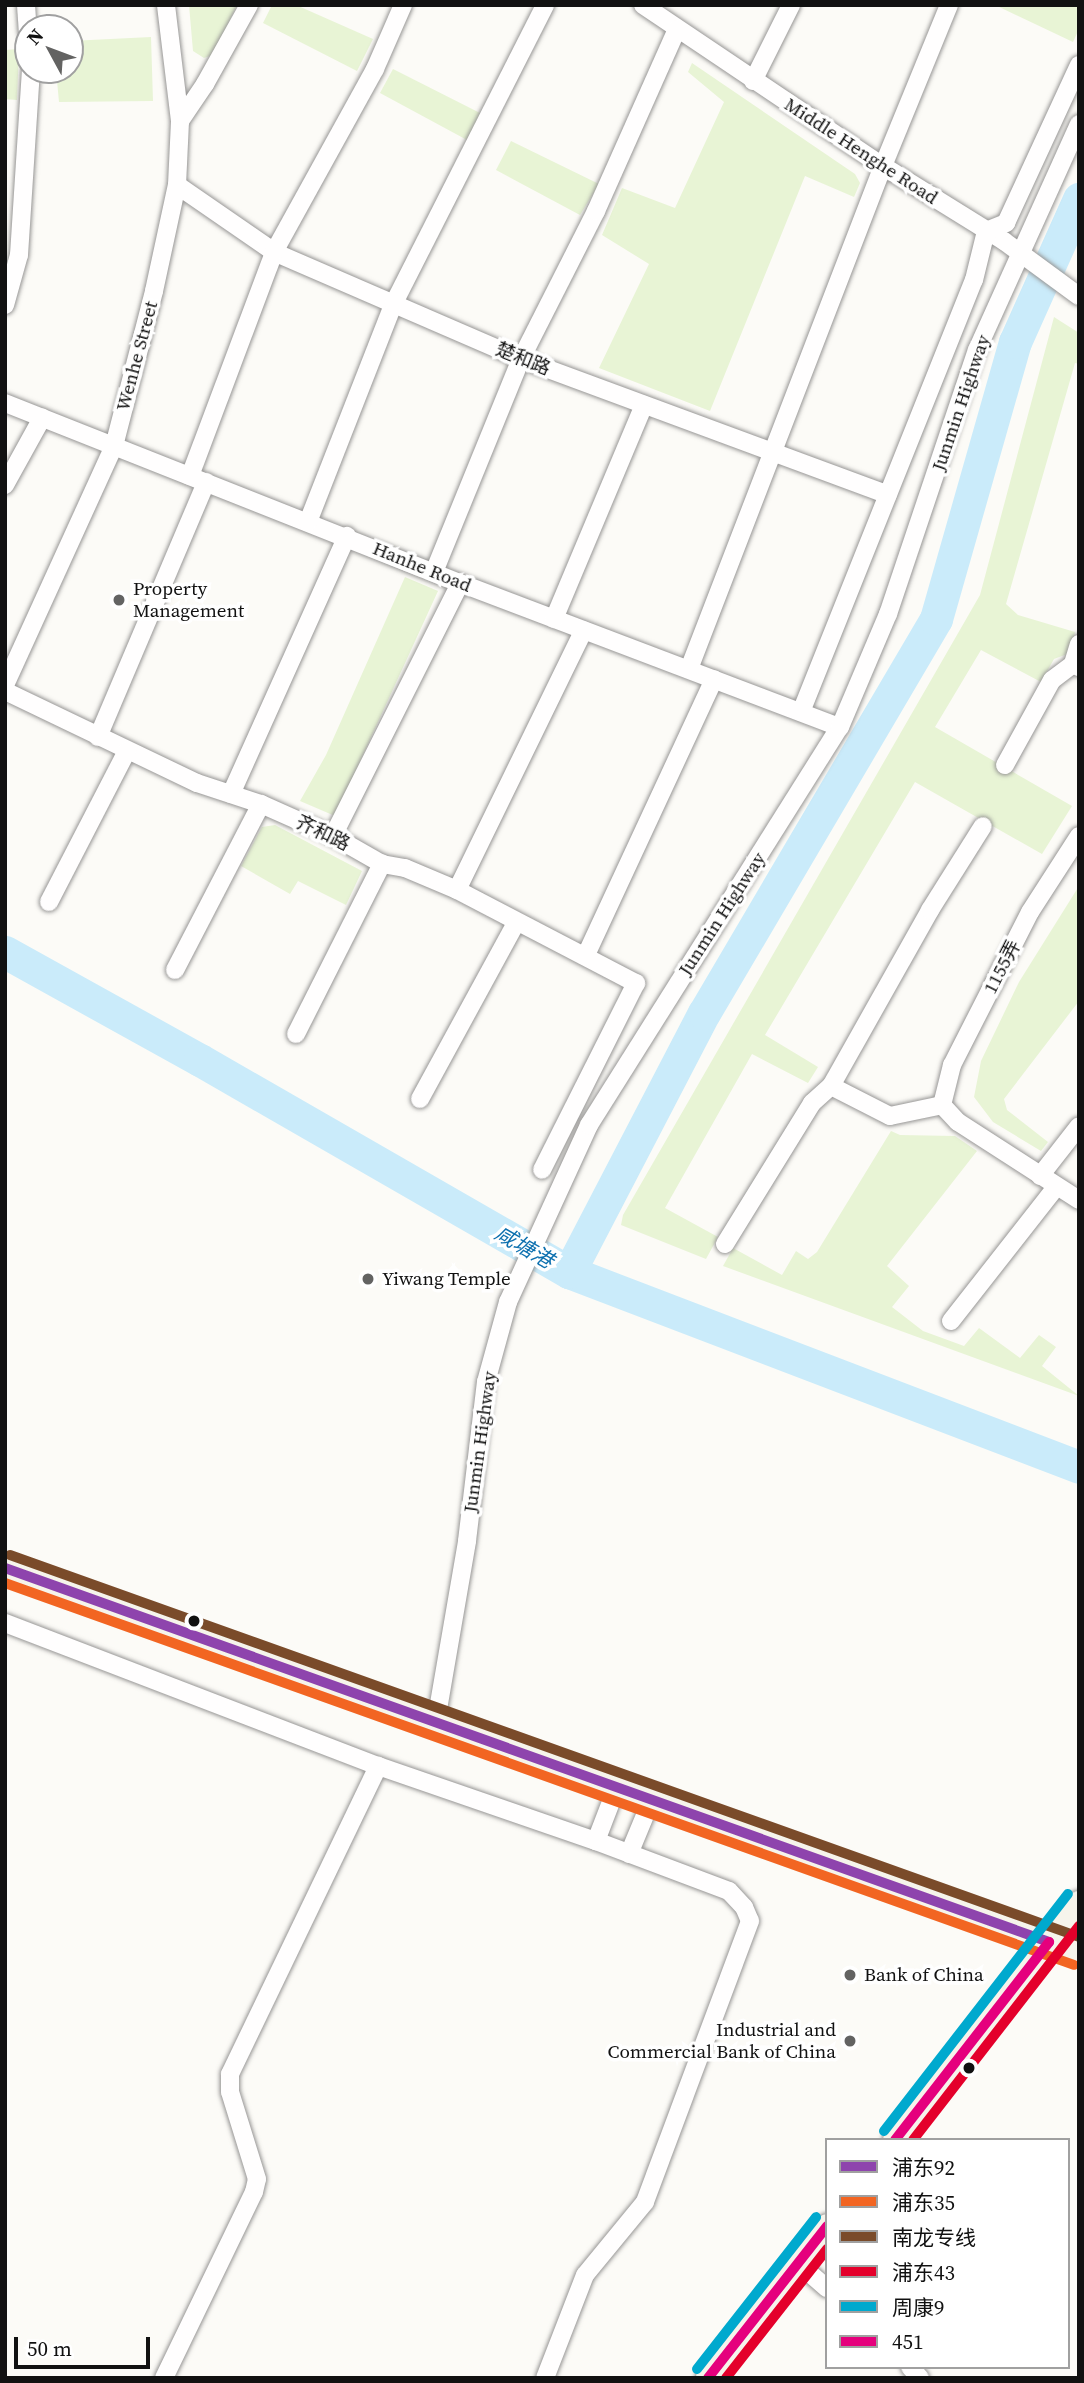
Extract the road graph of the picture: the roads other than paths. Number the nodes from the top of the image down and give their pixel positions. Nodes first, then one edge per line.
1 (166, 5) edge
2 (249, 5) edge
3 (403, 5) edge
4 (545, 5) edge
5 (643, 5) edge
6 (791, 5) edge
7 (949, 5) edge
8 (677, 29) junction
9 (1079, 65) edge
10 (753, 81) junction
11 (30, 84) edge
12 (180, 121) junction
13 (1079, 124) edge
14 (883, 166) junction
15 (177, 184) junction
16 (986, 231) junction
17 (274, 251) junction
18 (1021, 255) junction
19 (1078, 296) edge
20 (394, 303) junction
21 (5, 304) edge
22 (521, 359) junction
23 (5, 403) edge
24 (644, 405) junction
25 (42, 418) junction
26 (114, 446) junction
27 (772, 451) junction
28 (198, 479) junction
29 (5, 485) edge
30 (888, 495) junction
31 (308, 522) junction
32 (347, 536) junction
33 (434, 572) junction
34 (460, 583) junction
35 (554, 619) junction
36 (584, 630) junction
37 (1079, 645) edge
38 (1076, 665) edge
39 (689, 669) junction
40 (714, 679) junction
41 (5, 685) edge
42 (5, 691) edge
43 (800, 712) junction
44 (840, 727) junction
45 (98, 737) junction
46 (127, 751) junction
47 (1005, 765) dead end
48 (232, 794) junction
49 (261, 804) junction
50 (983, 826) dead end
51 (333, 836) junction
52 (1079, 836) edge
53 (382, 864) junction
54 (457, 890) junction
55 (49, 902) dead end
56 (516, 923) junction
57 (586, 955) junction
58 (175, 970) dead end
59 (296, 1034) dead end
60 (831, 1086) junction
61 (420, 1099) dead end
62 (942, 1105) junction
63 (1079, 1126) edge
64 (542, 1170) dead end
65 (1040, 1176) junction
66 (1056, 1187) junction
67 (1079, 1200) edge
68 (725, 1244) dead end
69 (951, 1321) dead end
70 (5, 1569) edge
71 (5, 1623) edge
72 (436, 1721) junction
73 (378, 1766) junction
74 (616, 1789) junction
75 (651, 1801) junction
76 (596, 1841) junction
77 (629, 1854) junction
78 (1079, 1903) edge
79 (1049, 1942) junction
80 (1079, 1952) edge
81 (897, 2138) edge
82 (825, 2229) edge
83 (798, 2263) junction
84 (825, 2286) edge
85 (164, 2378) edge
86 (545, 2378) edge
87 (708, 2378) edge

1 - 12 street, Wenhe Street
2 - 12 street
3 - 17 street
4 - 20 street
5 - 8 street, Middle Henghe Road
6 - 10 street
7 - 14 street
8 - 10 street, Middle Henghe Road
8 - 22 street
9 - 16 street
10 - 14 street, Middle Henghe Road
11 - 21 street
12 - 15 street, Wenhe Street
13 - 18 street, Junmin Highway
14 - 16 street, Middle Henghe Road
14 - 27 street
15 - 17 street, 楚和路
15 - 26 street, Wenhe Street
16 - 18 street, Middle Henghe Road
16 - 30 street
17 - 20 street, 楚和路
17 - 28 street
18 - 19 street, Middle Henghe Road
18 - 44 street, Junmin Highway
20 - 22 street, 楚和路
20 - 31 street
22 - 24 street, 楚和路
22 - 33 street
23 - 25 street, Hanhe Road
24 - 27 street, 楚和路
24 - 35 street
25 - 26 street, Hanhe Road
25 - 29 street
26 - 28 street, Hanhe Road
26 - 41 street, Wenhe Street
27 - 30 street, 楚和路
27 - 39 street
28 - 31 street, Hanhe Road
28 - 45 street
30 - 43 street
31 - 32 street, Hanhe Road
32 - 33 street, Hanhe Road
32 - 48 street
33 - 34 street, Hanhe Road
34 - 35 street, Hanhe Road
34 - 51 street
35 - 36 street, Hanhe Road
36 - 39 street, Hanhe Road
36 - 54 street
37 - 38 street
38 - 47 street
39 - 40 street, Hanhe Road
40 - 43 street, Hanhe Road
40 - 57 street
42 - 45 street, 齐和路
43 - 44 street, Hanhe Road
44 - 72 street, Junmin Highway
45 - 46 street, 齐和路
46 - 48 street, 齐和路
46 - 55 street
48 - 49 street, 齐和路
49 - 51 street, 齐和路
49 - 58 street
50 - 60 street
51 - 53 street, 齐和路
52 - 62 street, 1155弄
53 - 54 street, 齐和路
53 - 59 street
54 - 56 street, 齐和路
56 - 57 street, 齐和路
56 - 61 street
57 - 64 street, 齐和路
60 - 62 street
60 - 68 street
62 - 65 street
63 - 65 street
65 - 66 street
66 - 67 street
66 - 69 street
70 - 72 street
71 - 73 street
72 - 74 street
73 - 76 street
73 - 85 street
74 - 75 street
74 - 76 street
75 - 77 street
75 - 79 street
76 - 77 street
77 - 86 street
78 - 79 street
79 - 80 street
79 - 81 street
82 - 83 street
83 - 84 street
83 - 87 street

